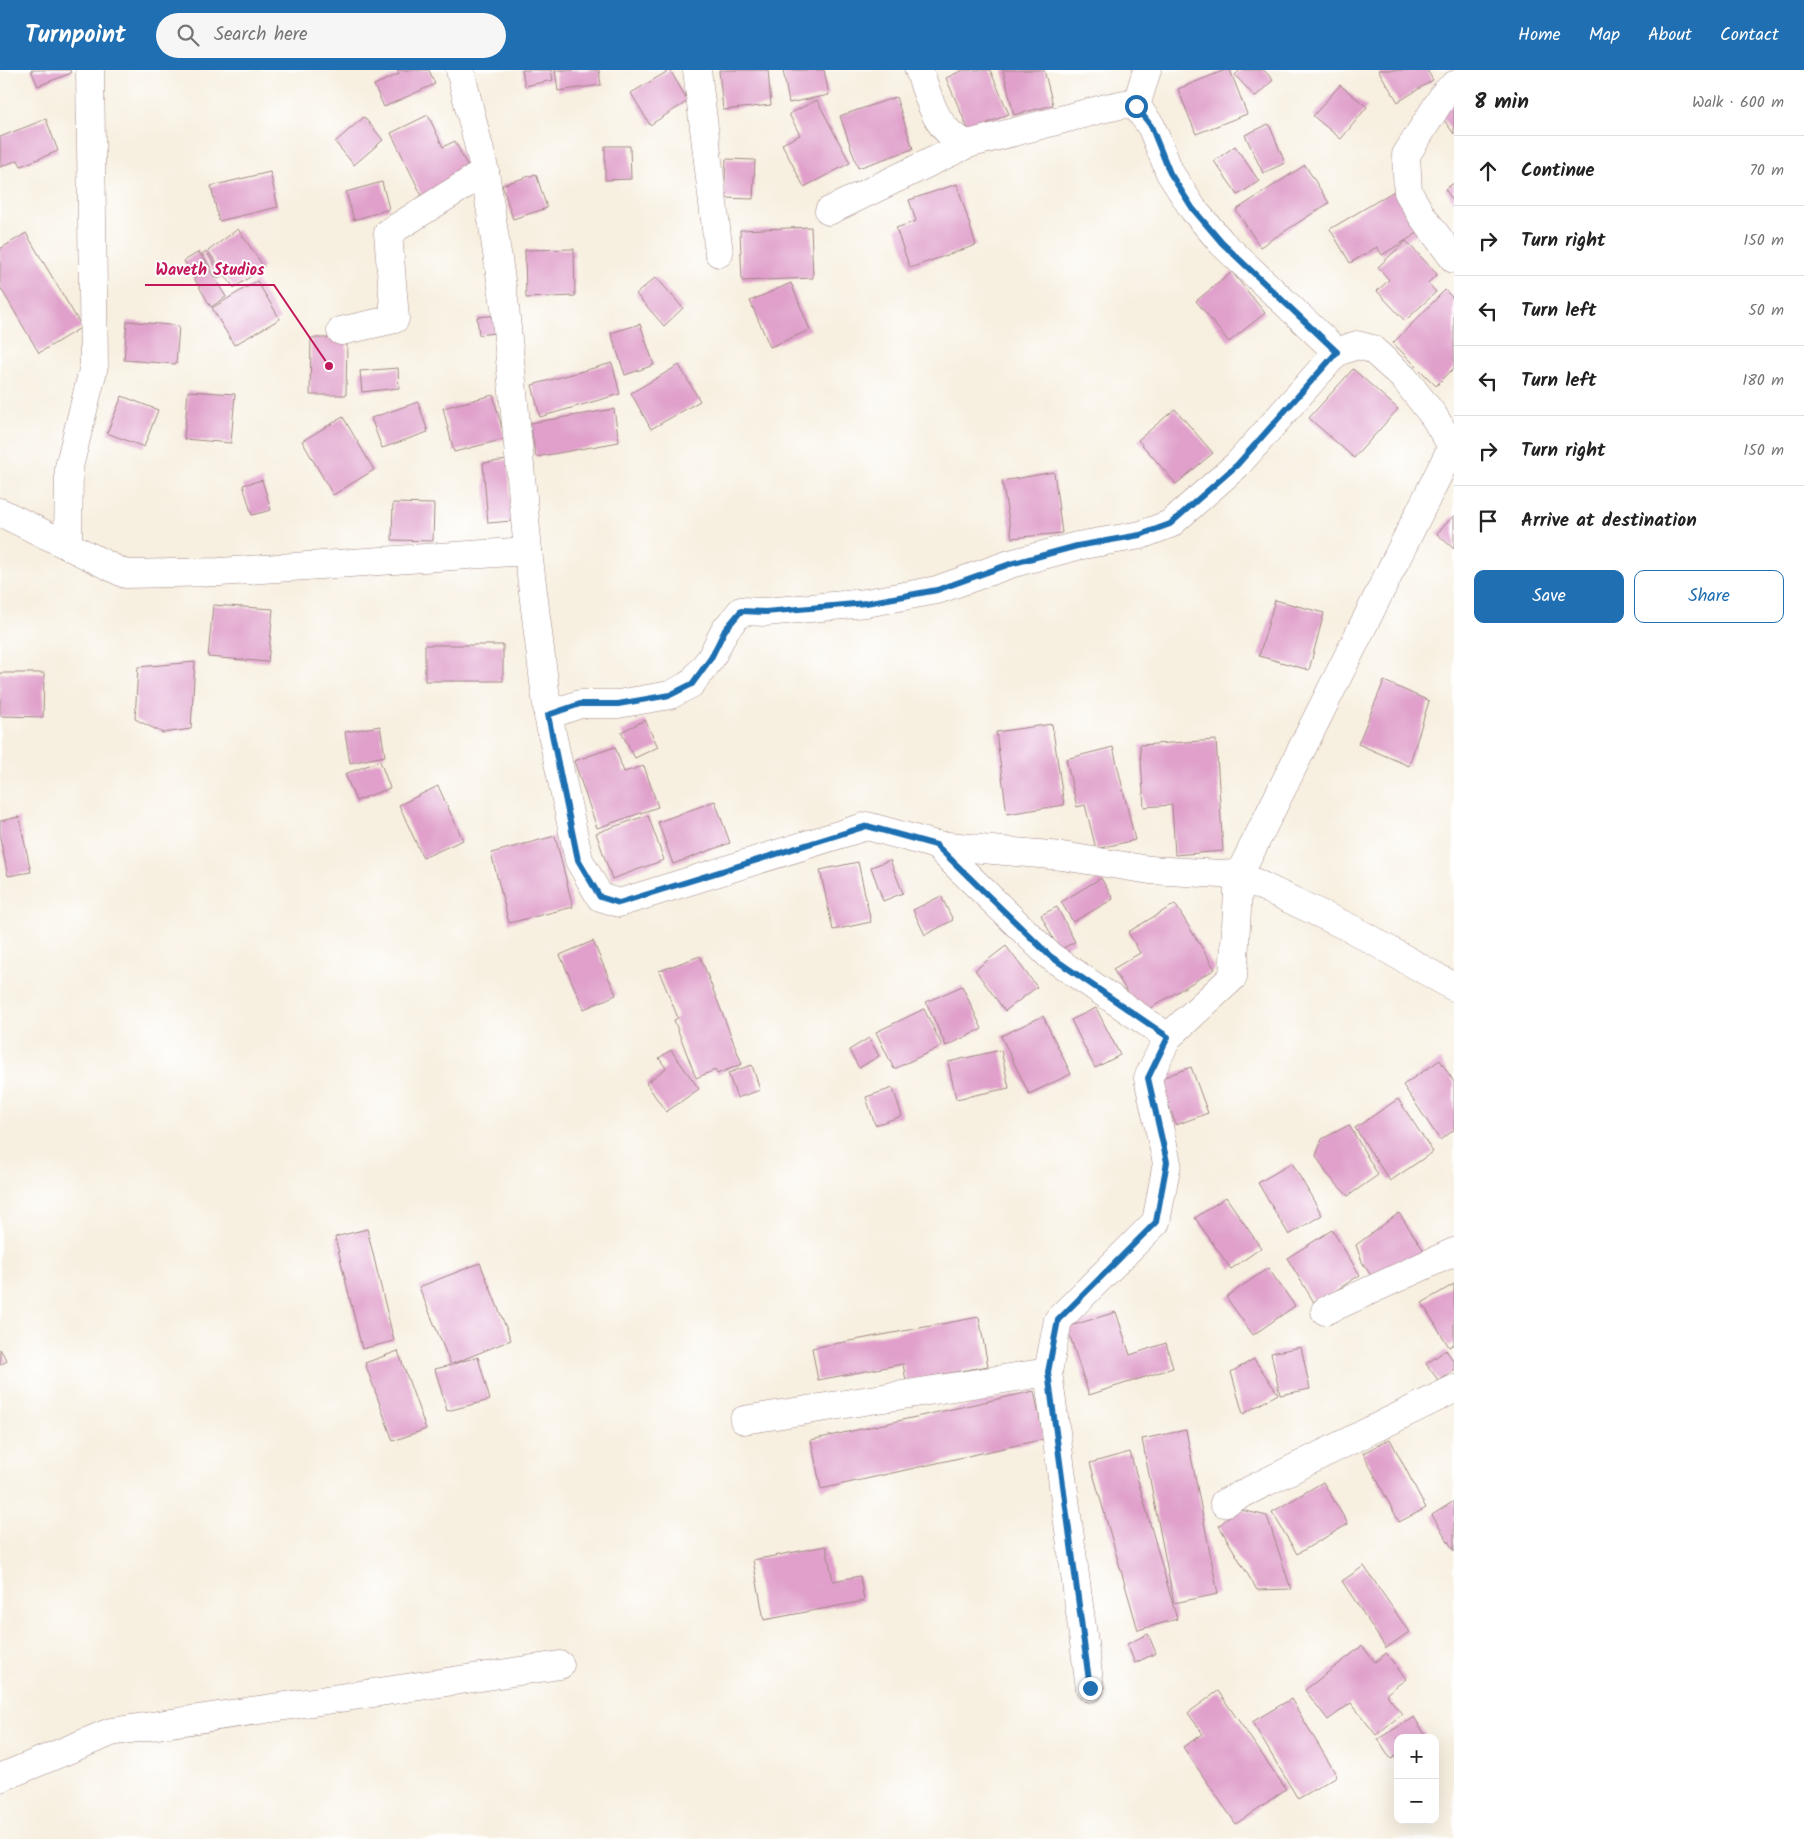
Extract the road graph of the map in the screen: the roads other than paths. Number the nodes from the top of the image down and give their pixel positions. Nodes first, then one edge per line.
1 (90, 70) edge
2 (460, 70) edge
3 (697, 70) edge
4 (919, 70) edge
5 (1147, 70) edge
6 (1454, 85) edge
7 (1136, 106) junction
8 (968, 144) junction
9 (485, 172) junction
10 (829, 211) dead end
11 (719, 253) dead end
12 (1454, 259) edge
13 (341, 331) dead end
14 (1337, 352) junction
15 (1453, 444) edge
16 (0, 512) edge
17 (68, 546) junction
18 (528, 551) junction
19 (548, 715) junction
20 (936, 845) junction
21 (1239, 875) junction
22 (1454, 987) edge
23 (1168, 1037) junction
24 (1454, 1252) edge
25 (1325, 1311) dead end
26 (1048, 1372) junction
27 (1454, 1389) edge
28 (744, 1420) dead end
29 (1224, 1503) dead end
30 (560, 1665) dead end
31 (1090, 1688) dead end
32 (0, 1778) edge

1 - 17 street
2 - 9 street
3 - 11 street
4 - 8 street
5 - 7 street
6 - 12 street
7 - 8 street
7 - 14 street
8 - 10 street
9 - 13 street
9 - 18 street
14 - 15 street
14 - 19 street
15 - 21 street
16 - 17 street
17 - 18 street
18 - 19 street
19 - 20 street
20 - 21 street
20 - 23 street
21 - 22 street
21 - 23 street
23 - 26 street
24 - 25 street
26 - 28 street
26 - 31 street
27 - 29 street
30 - 32 street

